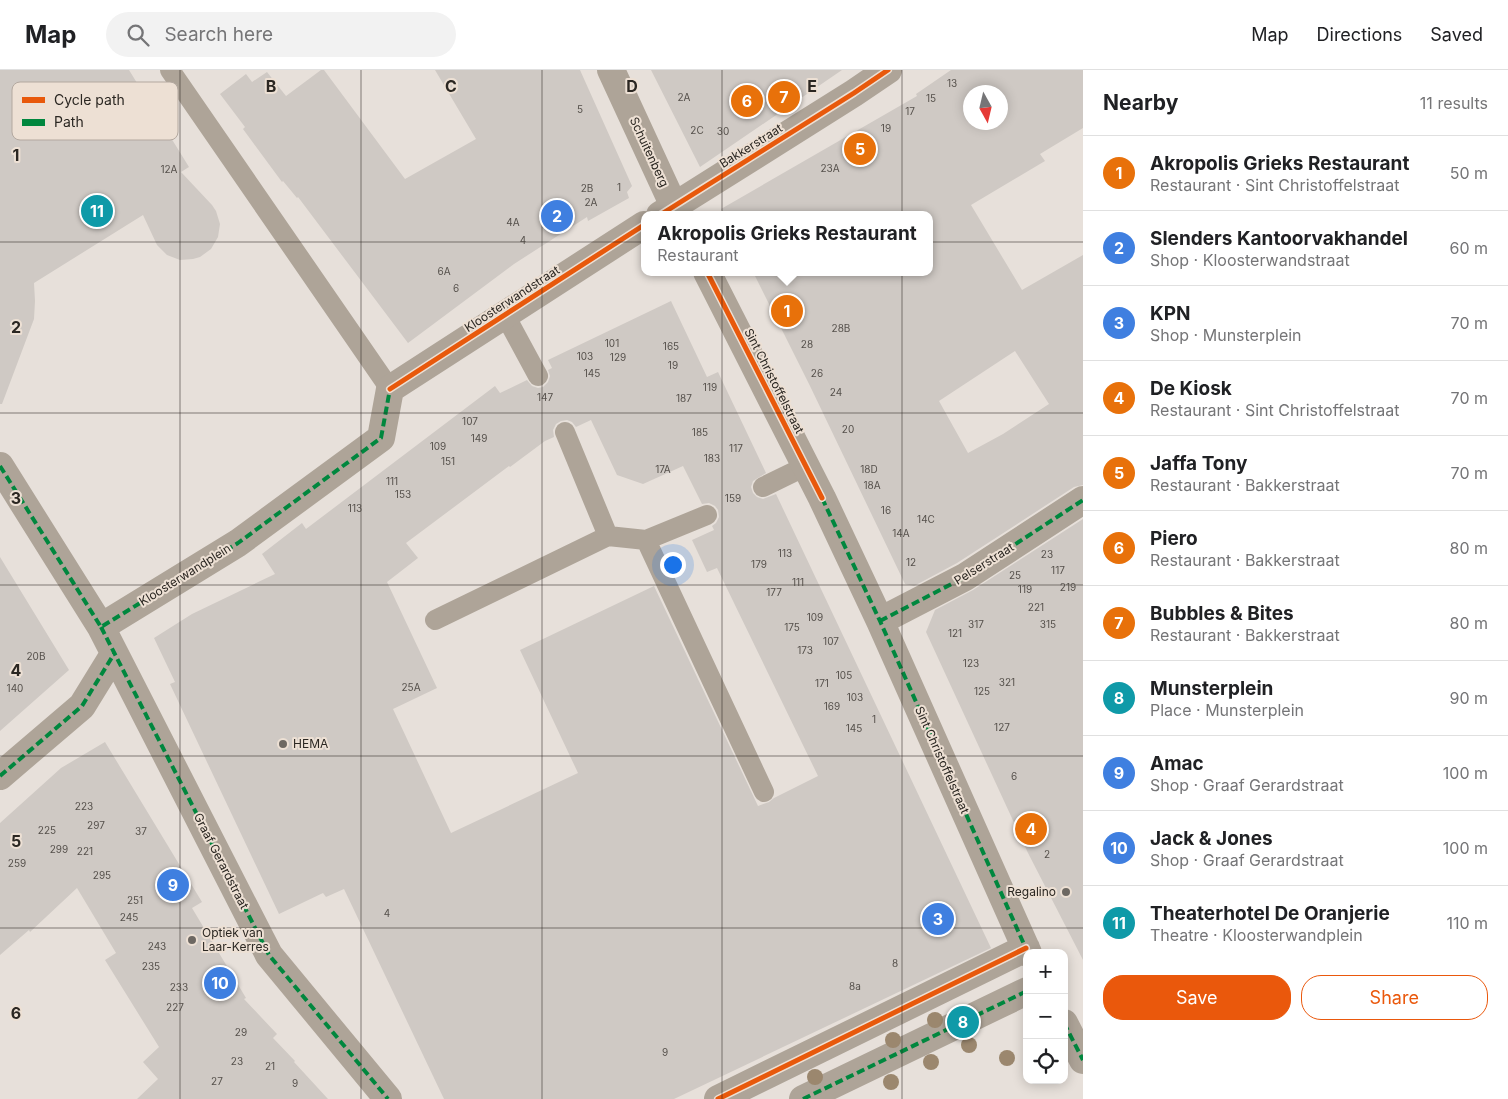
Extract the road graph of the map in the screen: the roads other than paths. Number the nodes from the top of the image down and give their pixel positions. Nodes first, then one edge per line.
1 (170, 70) edge
2 (611, 70) edge
3 (888, 70) edge
4 (671, 211) edge
5 (673, 211) edge
6 (641, 227) edge
7 (709, 276) edge
8 (504, 315) junction
9 (538, 376) dead end
10 (390, 389) junction
11 (565, 432) dead end
12 (0, 466) edge
13 (806, 466) junction
14 (763, 487) dead end
15 (1083, 500) edge
16 (707, 515) dead end
17 (608, 536) junction
18 (646, 540) junction
19 (435, 620) dead end
20 (880, 620) junction
21 (101, 627) junction
22 (114, 654) junction
23 (0, 776) edge
24 (764, 792) dead end
25 (1026, 949) edge
26 (1023, 953) edge
27 (1023, 992) edge
28 (1068, 1031) edge
29 (1083, 1060) edge
30 (388, 1099) edge
31 (718, 1099) edge
32 (804, 1099) edge

1 - 10 lane
2 - 4 street, Schuitenberg
3 - 5 street, Bakkerstraat
6 - 8 street, Kloosterwandstraat
7 - 13 street, Sint Christoffelstraat
8 - 9 lane
8 - 10 street, Kloosterwandstraat
10 - 21 street, Kloosterwandplein
11 - 17 lane
12 - 21 street
13 - 14 lane
13 - 20 street, Sint Christoffelstraat
15 - 20 street, Pelserstraat
16 - 18 lane
17 - 18 lane
17 - 19 lane
18 - 24 lane
20 - 25 street, Sint Christoffelstraat
21 - 22 street, Graaf Gerardstraat
22 - 23 street
22 - 30 street, Graaf Gerardstraat
26 - 31 street
27 - 32 street
28 - 29 street

